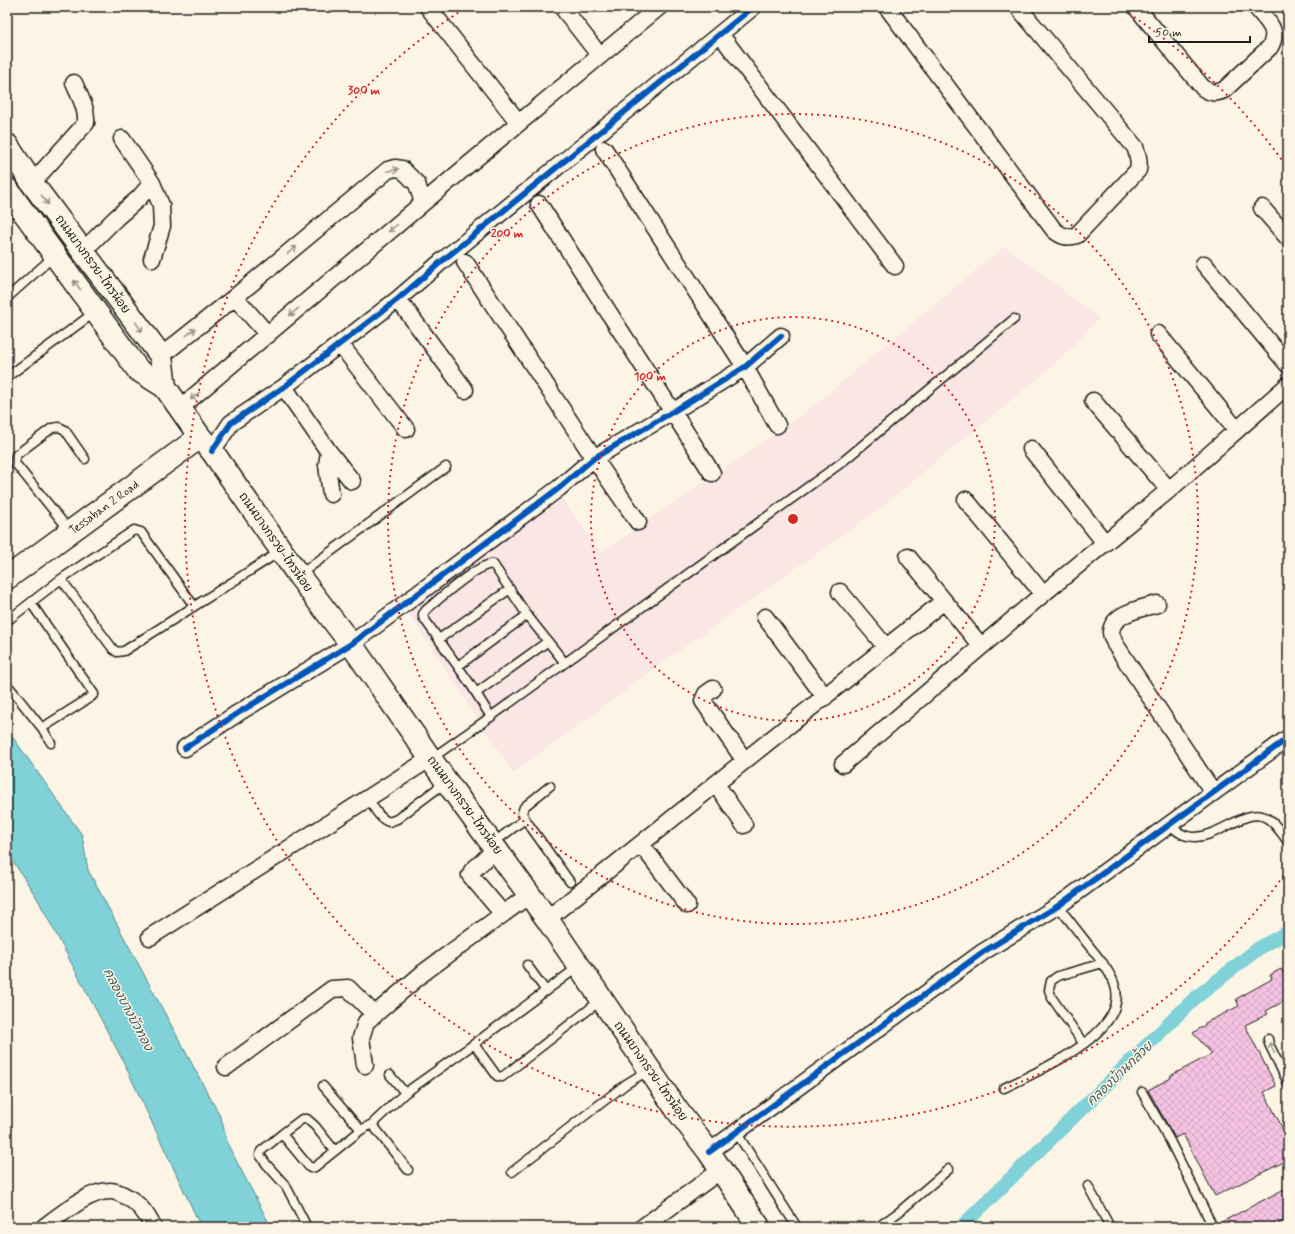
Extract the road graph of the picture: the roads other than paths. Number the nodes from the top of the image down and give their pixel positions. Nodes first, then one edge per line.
1 (428, 7) edge
2 (562, 7) edge
3 (659, 7) edge
4 (753, 7) edge
5 (888, 7) edge
6 (1018, 7) edge
7 (1136, 7) edge
8 (1256, 7) edge
9 (720, 34) junction
10 (600, 56) junction
11 (74, 83) dead end
12 (519, 123) junction
13 (122, 139) dead end
14 (7, 145) edge
15 (604, 149) dead end
16 (32, 182) junction
17 (152, 183) junction
18 (7, 189) edge
19 (423, 202) junction
20 (538, 204) dead end
21 (1262, 208) dead end
22 (1288, 238) edge
23 (83, 251) junction
24 (55, 255) junction
25 (152, 259) dead end
26 (465, 262) dead end
27 (1204, 264) dead end
28 (895, 266) dead end
29 (7, 298) edge
30 (235, 298) junction
31 (398, 298) junction
32 (96, 311) junction
33 (1014, 319) dead end
34 (1158, 334) dead end
35 (268, 335) junction
36 (781, 336) dead end
37 (340, 344) junction
38 (161, 356) junction
39 (1288, 365) edge
40 (745, 367) junction
41 (7, 377) edge
42 (1288, 385) edge
43 (284, 387) junction
44 (165, 388) junction
45 (465, 390) dead end
46 (1093, 401) dead end
47 (180, 408) junction
48 (674, 411) junction
49 (777, 425) dead end
50 (406, 430) dead end
51 (1237, 430) junction
52 (206, 444) junction
53 (1031, 449) dead end
54 (329, 452) junction
55 (594, 458) junction
56 (85, 459) dead end
57 (446, 467) dead end
58 (712, 473) dead end
59 (352, 481) dead end
60 (1169, 490) junction
61 (331, 494) dead end
62 (966, 500) dead end
63 (638, 522) dead end
64 (70, 532) junction
65 (1105, 542) junction
66 (282, 551) junction
67 (908, 557) dead end
68 (299, 576) junction
69 (7, 578) edge
70 (60, 579) junction
71 (510, 589) junction
72 (840, 592) dead end
73 (1043, 594) junction
74 (944, 601) junction
75 (31, 603) junction
76 (1156, 604) dead end
77 (194, 606) junction
78 (527, 615) junction
79 (765, 617) dead end
80 (7, 621) edge
81 (439, 639) junction
82 (547, 642) junction
83 (351, 644) junction
84 (981, 646) junction
85 (886, 648) junction
86 (564, 663) junction
87 (458, 666) junction
88 (10, 688) dead end
89 (713, 689) dead end
90 (476, 694) junction
91 (825, 697) junction
92 (491, 717) junction
93 (42, 728) junction
94 (1288, 738) edge
95 (51, 743) dead end
96 (185, 748) dead end
97 (431, 758) junction
98 (745, 761) junction
99 (843, 764) dead end
100 (446, 781) junction
101 (716, 784) junction
102 (550, 786) dead end
103 (1213, 792) junction
104 (368, 799) junction
105 (525, 819) junction
106 (1170, 825) junction
107 (744, 826) dead end
108 (1288, 842) edge
109 (641, 844) junction
110 (494, 847) junction
111 (570, 882) dead end
112 (529, 895) junction
113 (687, 905) dead end
114 (1058, 906) junction
115 (503, 914) junction
116 (547, 919) junction
117 (150, 937) dead end
118 (1103, 963) junction
119 (527, 965) dead end
120 (579, 966) junction
121 (546, 991) junction
122 (602, 1000) junction
123 (375, 1015) junction
124 (1268, 1039) dead end
125 (1083, 1043) junction
126 (474, 1044) junction
127 (365, 1066) dead end
128 (226, 1067) dead end
129 (650, 1069) junction
130 (390, 1075) dead end
131 (1288, 1083) edge
132 (323, 1086) dead end
133 (1004, 1088) dead end
134 (1142, 1092) dead end
135 (405, 1093) junction
136 (372, 1124) junction
137 (361, 1130) junction
138 (736, 1132) junction
139 (282, 1134) junction
140 (335, 1151) junction
141 (709, 1152) junction
142 (949, 1169) dead end
143 (408, 1170) dead end
144 (721, 1170) junction
145 (512, 1172) dead end
146 (1088, 1186) dead end
147 (44, 1227) edge
148 (153, 1227) edge
149 (307, 1227) edge
150 (643, 1227) edge
151 (759, 1227) edge
152 (797, 1227) edge
153 (878, 1227) edge
154 (1110, 1227) edge
155 (1213, 1227) edge

1 - 12 street
2 - 10 street
3 - 10 street
4 - 9 street
5 - 6 street
7 - 8 street
9 - 28 street
9 - 31 street
10 - 12 street
11 - 16 street
12 - 19 street
13 - 17 street
14 - 16 main road, ถนนบางกรวย-ไทรน้อย
15 - 40 street
16 -> 23 main road, ถนนบางกรวย-ไทรน้อย
17 - 23 street
17 - 25 street
18 - 24 main road, ถนนบางกรวย-ไทรน้อย
30 -> 19 street
19 -> 35 street
20 - 48 street
21 - 22 street
23 -> 38 main road, ถนนบางกรวย-ไทรน้อย
24 - 29 lane
32 -> 24 main road, ถนนบางกรวย-ไทรน้อย
26 - 55 street
27 - 39 street
30 - 35 street
38 -> 30 street
31 - 37 street
31 - 45 street
32 - 41 lane
32 - 44 main road, ถนนบางกรวย-ไทรน้อย
33 - 86 lane
34 - 51 street
35 -> 47 street
36 - 40 street
37 - 43 street
37 - 50 street
38 - 44 main road, ถนนบางกรวย-ไทรน้อย
40 - 48 street
40 - 49 street
42 - 51 street
43 - 52 street
43 - 54 street
44 - 47 main road, ถนนบางกรวย-ไทรน้อย
46 - 60 street
47 - 52 main road, ถนนบางกรวย-ไทรน้อย
48 - 55 street
48 - 58 street
51 - 60 street
52 - 64 main road, Tessaban 2 Road
52 - 66 main road, ถนนบางกรวย-ไทรน้อย
53 - 65 street
54 - 59 street
54 - 61 street
55 - 63 street
55 - 83 street
56 - 64 lane
57 - 68 lane
60 - 65 street
62 - 73 street
64 - 69 main road, Tessaban 2 Road
65 - 73 street
66 - 68 main road, ถนนบางกรวย-ไทรน้อย
66 - 77 lane
67 - 74 street
68 - 83 main road, ถนนบางกรวย-ไทรน้อย
70 - 75 lane
70 - 77 lane
70 - 77 lane
71 - 78 lane
71 - 81 lane
71 - 81 lane
72 - 85 street
73 - 84 street
74 - 84 street
74 - 85 street
75 - 80 lane
75 - 93 lane
76 - 103 street
78 - 82 lane
78 - 87 lane
79 - 91 street
81 - 87 lane
82 - 86 lane
82 - 90 lane
83 - 96 street
83 - 97 main road, ถนนบางกรวย-ไทรน้อย
84 - 99 street
85 - 91 street
86 - 92 lane
87 - 90 lane
88 - 93 lane
89 - 98 street
90 - 92 lane
91 - 98 street
92 - 97 lane
93 - 95 lane
94 - 103 street
97 - 100 main road, ถนนบางกรวย-ไทรน้อย
97 - 104 street
98 - 101 street
100 - 104 lane
100 - 110 main road, ถนนบางกรวย-ไทรน้อย
101 - 107 street
101 - 109 street
102 - 105 lane
103 - 106 street
104 - 117 street
105 - 110 lane
105 - 111 lane
106 - 108 lane
106 - 114 street
109 - 113 street
109 - 116 street
110 - 112 main road, ถนนบางกรวย-ไทรน้อย
110 - 115 street
112 - 115 street
112 - 116 main road, ถนนบางกรวย-ไทรน้อย
114 - 118 lane
114 - 138 street
115 - 123 street
116 - 120 main road, ถนนบางกรวย-ไทรน้อย
118 - 125 lane
118 - 125 lane
119 - 121 lane
120 - 121 lane
120 - 122 main road, ถนนบางกรวย-ไทรน้อย
121 - 126 lane
122 - 126 lane
122 - 129 main road, ถนนบางกรวย-ไทรน้อย
123 - 127 street
123 - 128 street
131 -> 124 lane
125 - 133 lane
126 - 135 lane
129 - 141 main road, ถนนบางกรวย-ไทรน้อย
129 - 145 lane
130 - 135 lane
132 - 137 lane
134 - 155 lane
135 - 136 lane
136 - 137 lane
136 - 143 lane
137 - 140 lane
138 - 141 street
138 - 152 lane
139 - 140 lane
139 - 140 lane
139 - 149 lane
141 - 144 main road, ถนนบางกรวย-ไทรน้อย
142 - 153 lane
144 - 150 street
144 - 151 main road, ถนนบางกรวย-ไทรน้อย
146 - 154 lane
147 - 148 street

